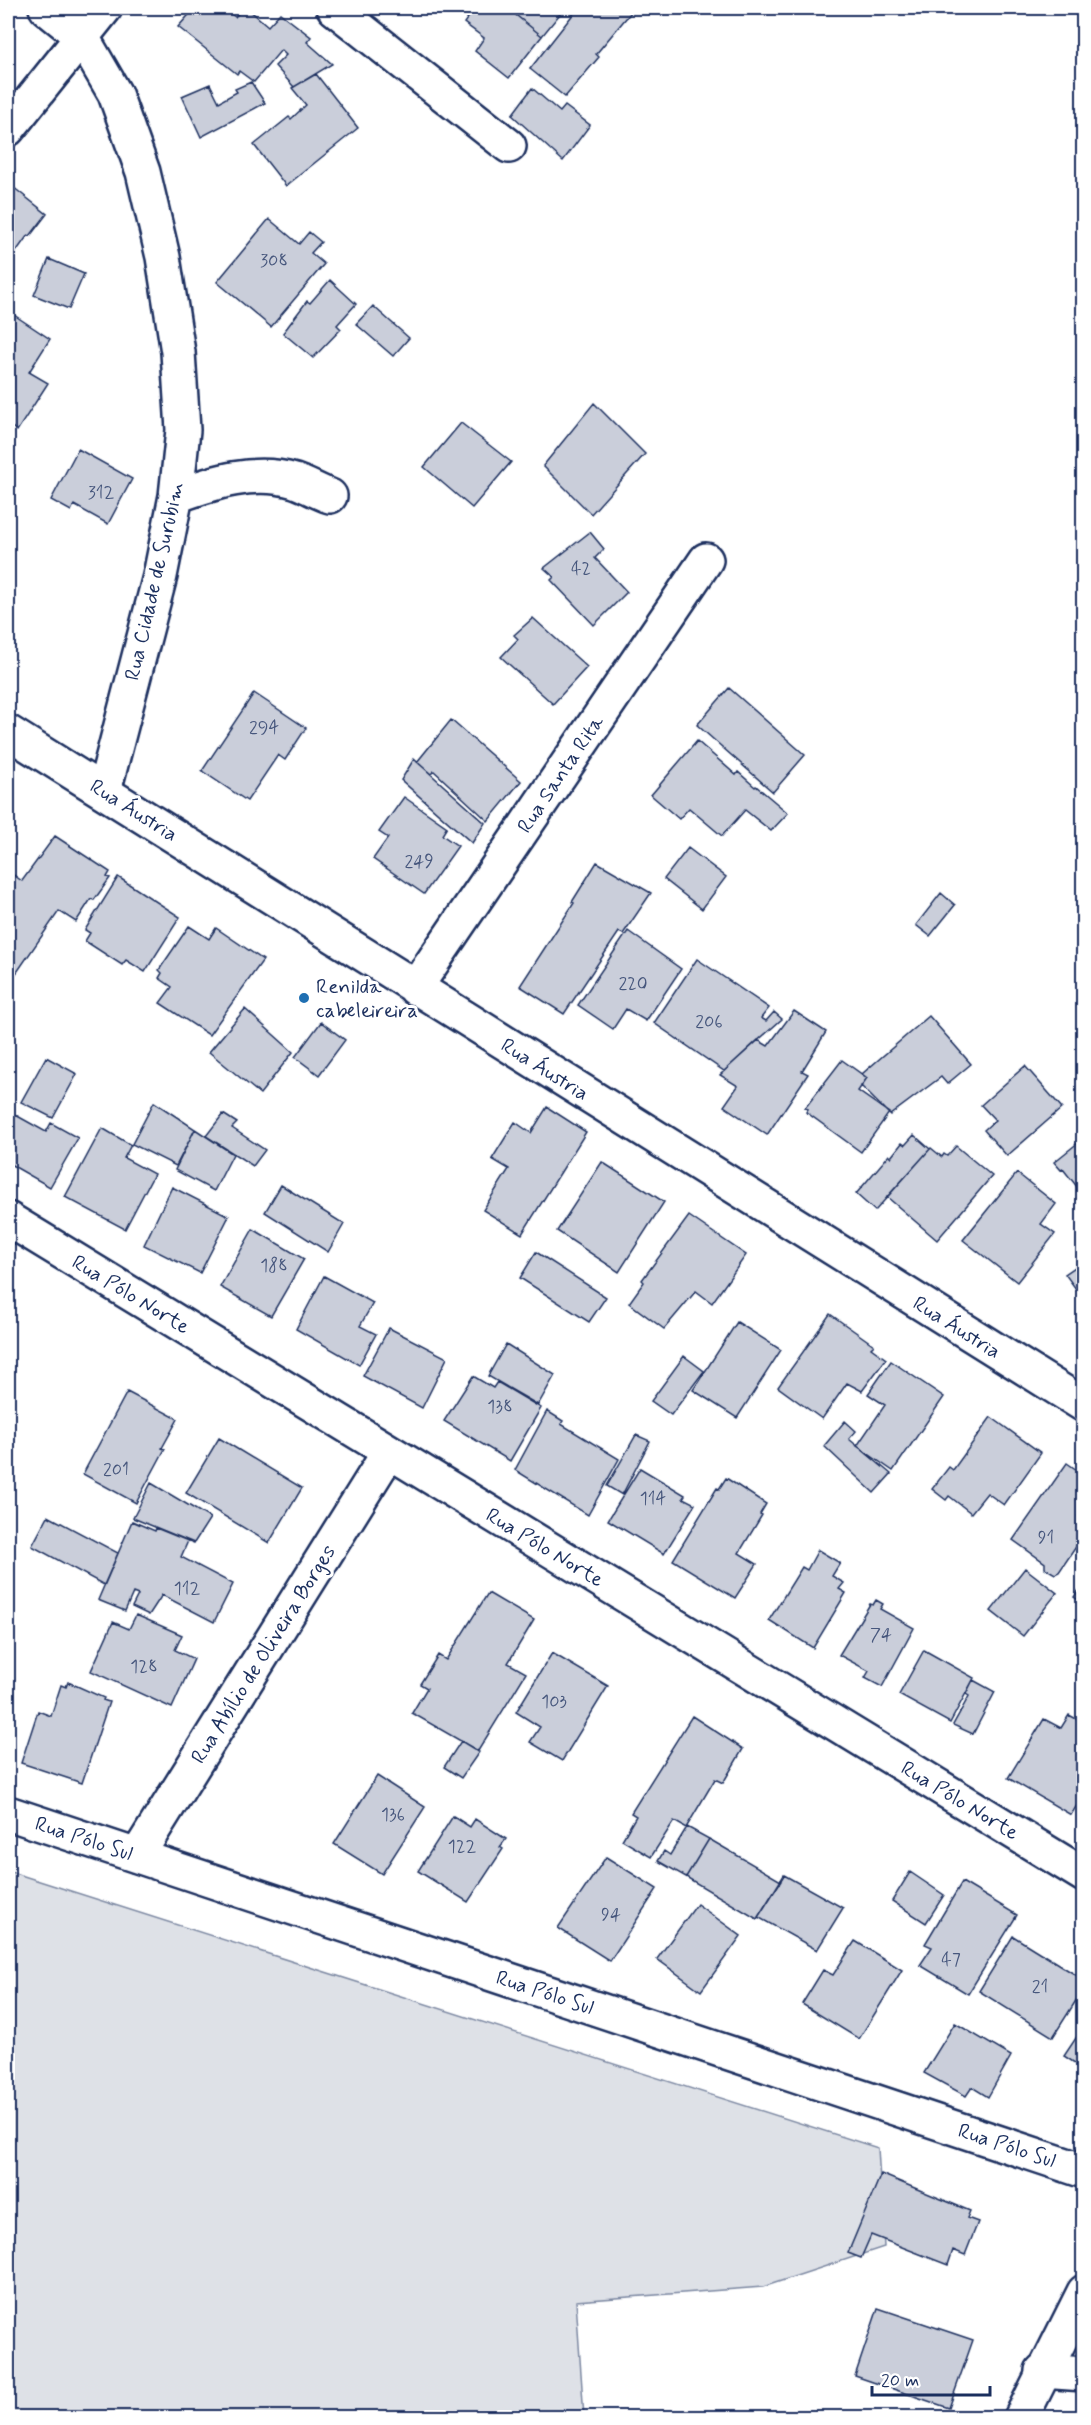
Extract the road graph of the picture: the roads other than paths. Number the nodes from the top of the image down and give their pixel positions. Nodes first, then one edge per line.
1 (46, 8) edge
2 (105, 8) edge
3 (334, 8) edge
4 (82, 37) junction
5 (8, 129) edge
6 (509, 146) dead end
7 (176, 496) junction
8 (330, 496) dead end
9 (706, 560) dead end
10 (8, 732) edge
11 (104, 791) junction
12 (415, 988) junction
13 (8, 1219) edge
14 (1083, 1405) edge
15 (389, 1452) junction
16 (8, 1813) edge
17 (137, 1856) junction
18 (1083, 1875) edge
19 (1083, 2171) edge
20 (1083, 2292) edge
21 (1042, 2371) junction
22 (1083, 2374) edge
23 (1021, 2418) edge

1 - 4 street, Rua Cidade de Surubim
2 - 4 street
3 - 6 street
4 - 5 street
4 - 7 street, Rua Cidade de Surubim
7 - 8 street
7 - 11 street, Rua Cidade de Surubim
9 - 12 street, Rua Santa Rita
10 - 11 street, Rua Áustria
11 - 12 street, Rua Áustria
12 - 14 street, Rua Áustria
13 - 15 street, Rua Pólo Norte
15 - 17 street, Rua Abílio de Oliveira Borges
15 - 18 street, Rua Pólo Norte
16 - 17 street, Rua Pólo Sul
17 - 19 street, Rua Pólo Sul
20 - 21 street
21 - 22 street
21 - 23 street

